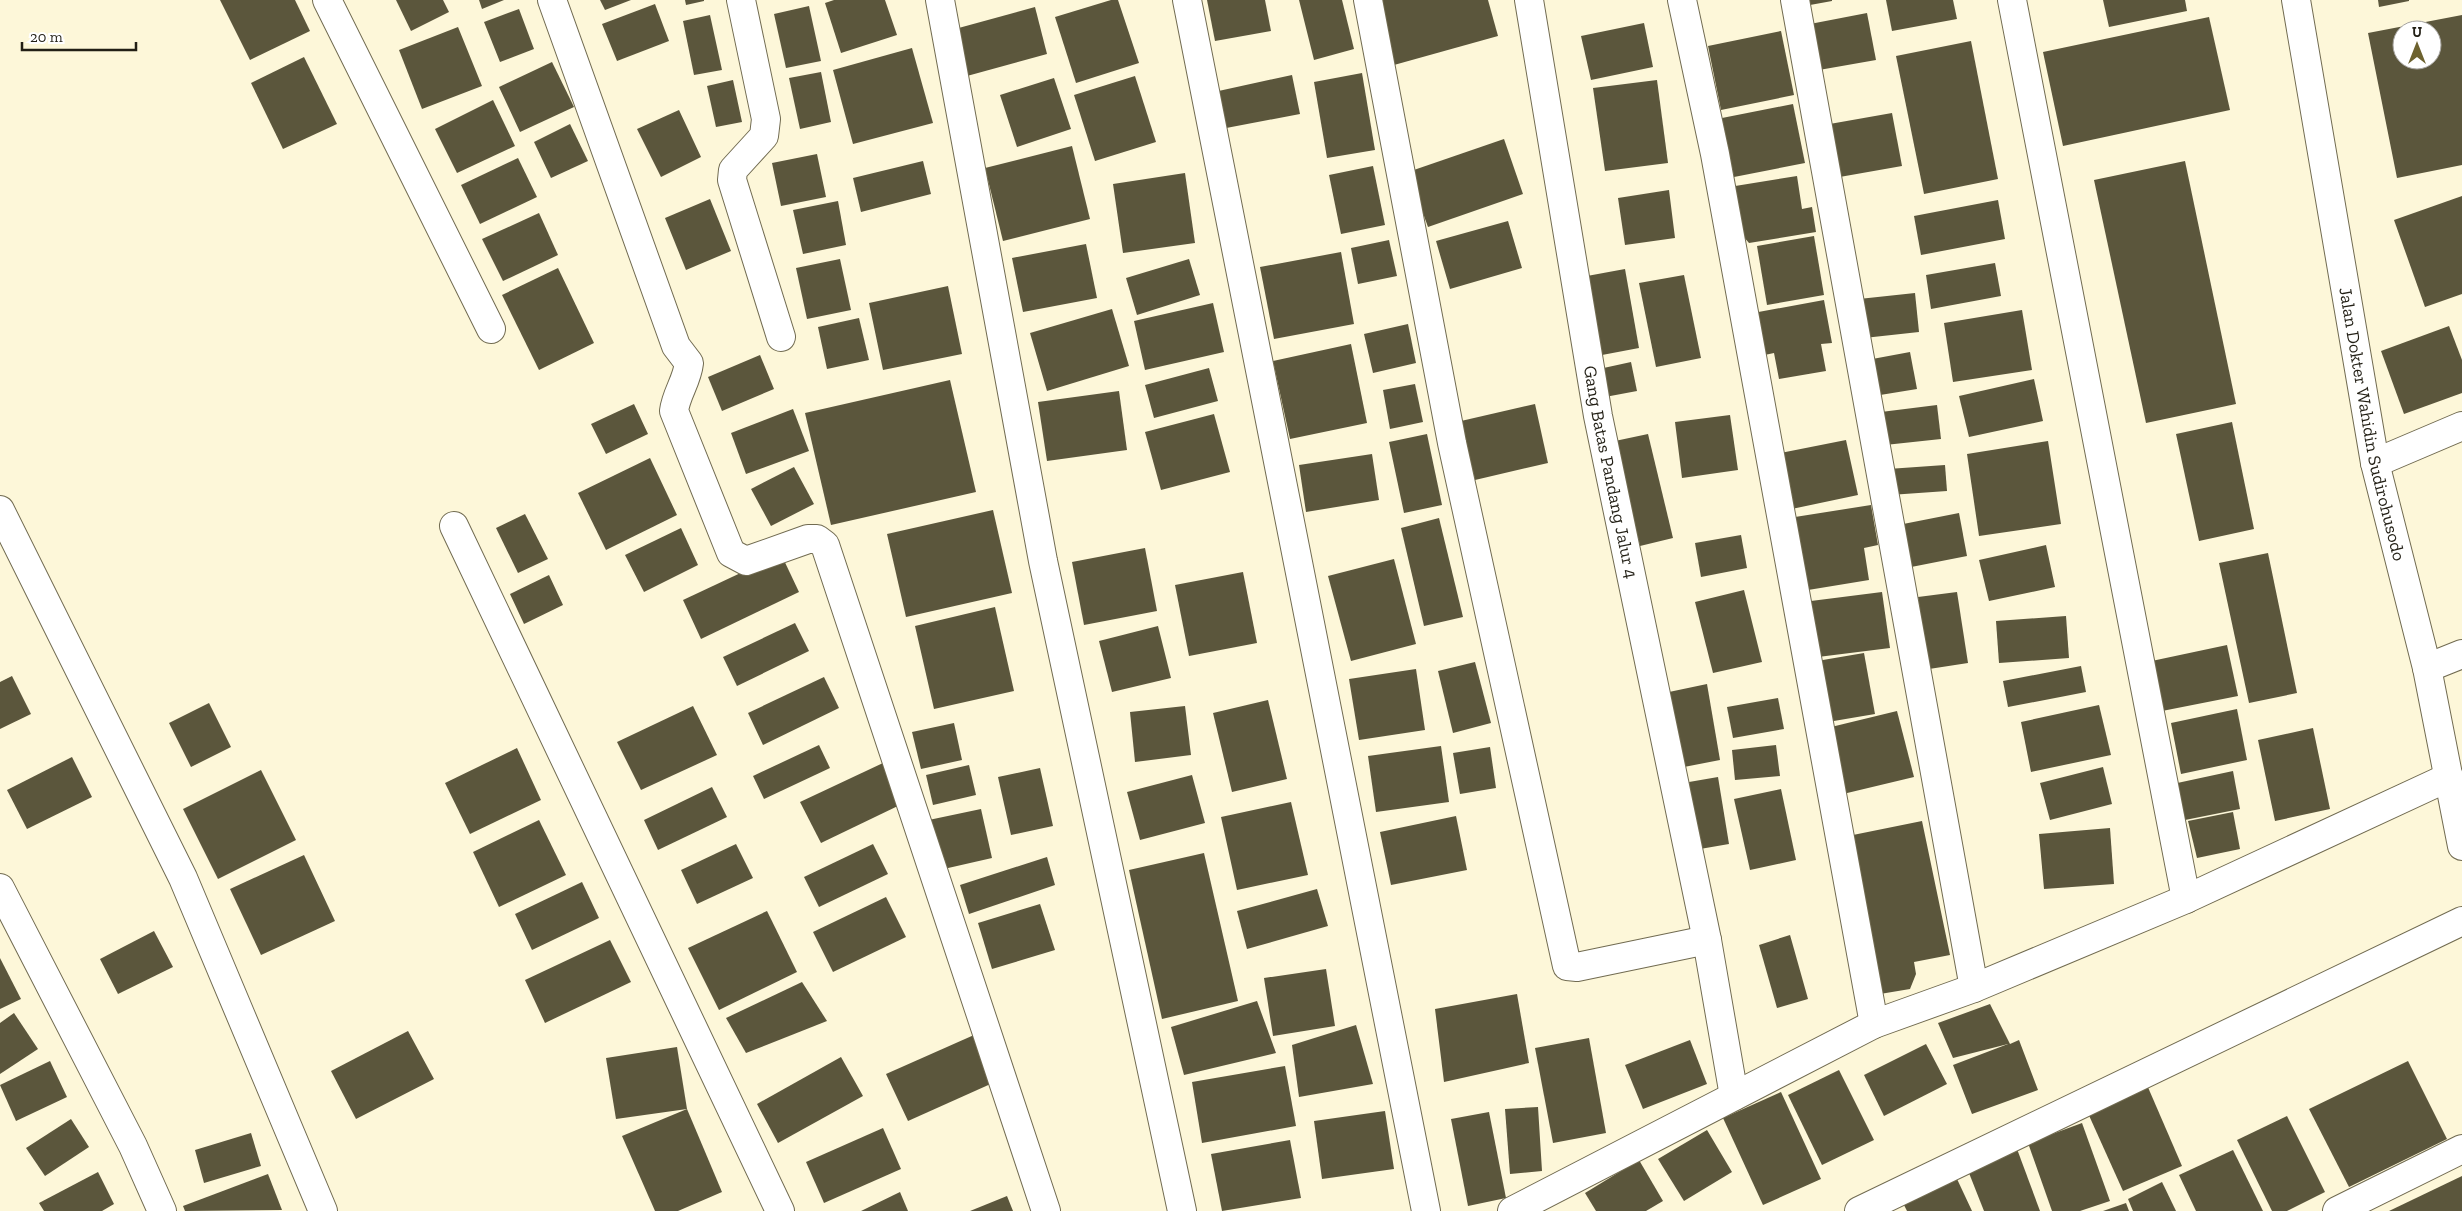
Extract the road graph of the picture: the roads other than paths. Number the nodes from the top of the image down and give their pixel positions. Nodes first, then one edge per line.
1 (327, 0) edge
2 (552, 0) edge
3 (741, 0) edge
4 (940, 0) edge
5 (1187, 0) edge
6 (1368, 0) edge
7 (1529, 0) edge
8 (1682, 0) edge
9 (1795, 0) edge
10 (2012, 0) edge
11 (2296, 0) edge
12 (490, 329) dead end
13 (781, 337) dead end
14 (2462, 426) edge
15 (2375, 463) junction
16 (0, 510) edge
17 (454, 526) dead end
18 (2462, 654) edge
19 (2427, 668) junction
20 (2449, 777) junction
21 (2462, 846) edge
22 (0, 888) edge
23 (2186, 899) junction
24 (2462, 921) edge
25 (1707, 940) junction
26 (1974, 988) junction
27 (1874, 1024) junction
28 (1734, 1096) junction
29 (2462, 1149) edge
30 (162, 1211) edge
31 (323, 1211) edge
32 (780, 1211) edge
33 (1046, 1211) edge
34 (1182, 1211) edge
35 (1426, 1211) edge
36 (1512, 1211) edge
37 (1859, 1211) edge
38 (2337, 1211) edge

1 - 12 street
2 - 33 street
3 - 13 street
4 - 34 street
5 - 35 street
6 - 25 street
7 - 25 street, Gang Batas Pandang Jalur 4
8 - 27 street
9 - 26 street
10 - 23 street
11 - 15 street, Jalan Dokter Wahidin Sudirohusodo
14 - 15 street
15 - 19 street, Jalan Dokter Wahidin Sudirohusodo
16 - 31 street
17 - 32 street
18 - 19 street
19 - 20 street, Jalan Dokter Wahidin Sudirohusodo
20 - 21 street, Jalan Dokter Wahidin Sudirohusodo
20 - 23 street
22 - 30 street
23 - 26 street
24 - 37 street
25 - 28 street, Gang Batas Pandang Jalur 4
26 - 27 street
27 - 28 street
28 - 36 street
29 - 38 street

